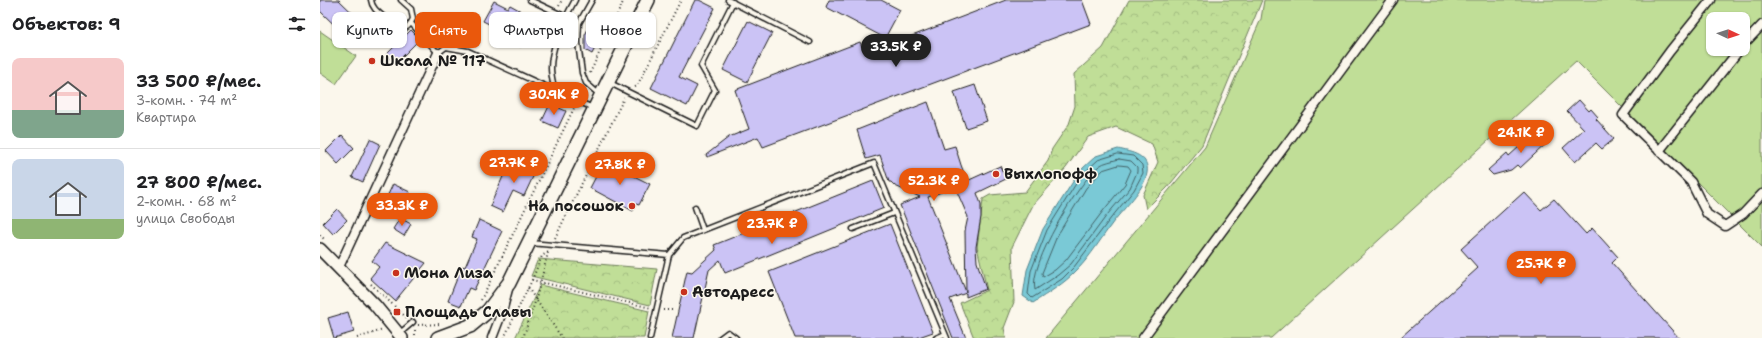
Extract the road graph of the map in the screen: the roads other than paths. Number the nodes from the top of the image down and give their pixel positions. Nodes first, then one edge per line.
1 (371, 0) edge
2 (401, 0) edge
3 (530, 0) edge
4 (575, 0) edge
5 (592, 0) edge
6 (648, 0) edge
7 (728, 0) edge
8 (1393, 0) edge
9 (1711, 0) edge
10 (733, 2) junction
11 (555, 12) edge
12 (569, 12) edge
13 (411, 23) junction
14 (579, 23) joint
15 (1762, 24) edge
16 (1750, 37) edge
17 (810, 42) dead end
18 (555, 48) edge
19 (438, 53) junction
20 (1734, 56) edge
21 (608, 82) junction
22 (554, 89) junction
23 (600, 96) junction
24 (594, 109) junction
25 (1659, 150) junction
26 (1762, 194) edge
27 (696, 207) dead end
28 (894, 212) junction
29 (853, 229) dead end
30 (703, 230) junction
31 (528, 243) junction
32 (320, 248) edge
33 (669, 255) junction
34 (339, 267) junction
35 (509, 283) junction
36 (413, 322) road end
37 (401, 336) edge
38 (946, 336) edge
39 (438, 338) edge
40 (492, 338) edge
41 (650, 338) edge
42 (720, 338) edge
43 (736, 338) edge
44 (936, 338) edge
45 (1143, 338) edge

1 - 13 lane
2 - 13 lane
3 - 11 lane
4 - 12 lane
5 - 14 lane
6 - 21 main road
7 - 10 lane
8 - 45 street
9 - 25 street
10 - 17 lane
10 - 21 lane
13 - 19 lane
14 - 23 lane
15 - 16 street
18 - 22 lane
19 - 22 lane
19 - 34 street
20 - 25 street
21 - 23 main road
22 - 24 lane
23 - 24 main road
24 - 31 main road
25 - 26 street
27 - 30 lane
28 - 29 lane
28 - 30 lane
28 - 38 lane
30 - 33 lane
31 - 33 lane
31 - 35 main road
32 - 34 street
33 - 41 lane
34 - 37 street
35 - 39 main road
35 - 40 street
36 - 37 lane
38 - 44 lane
42 - 43 lane

